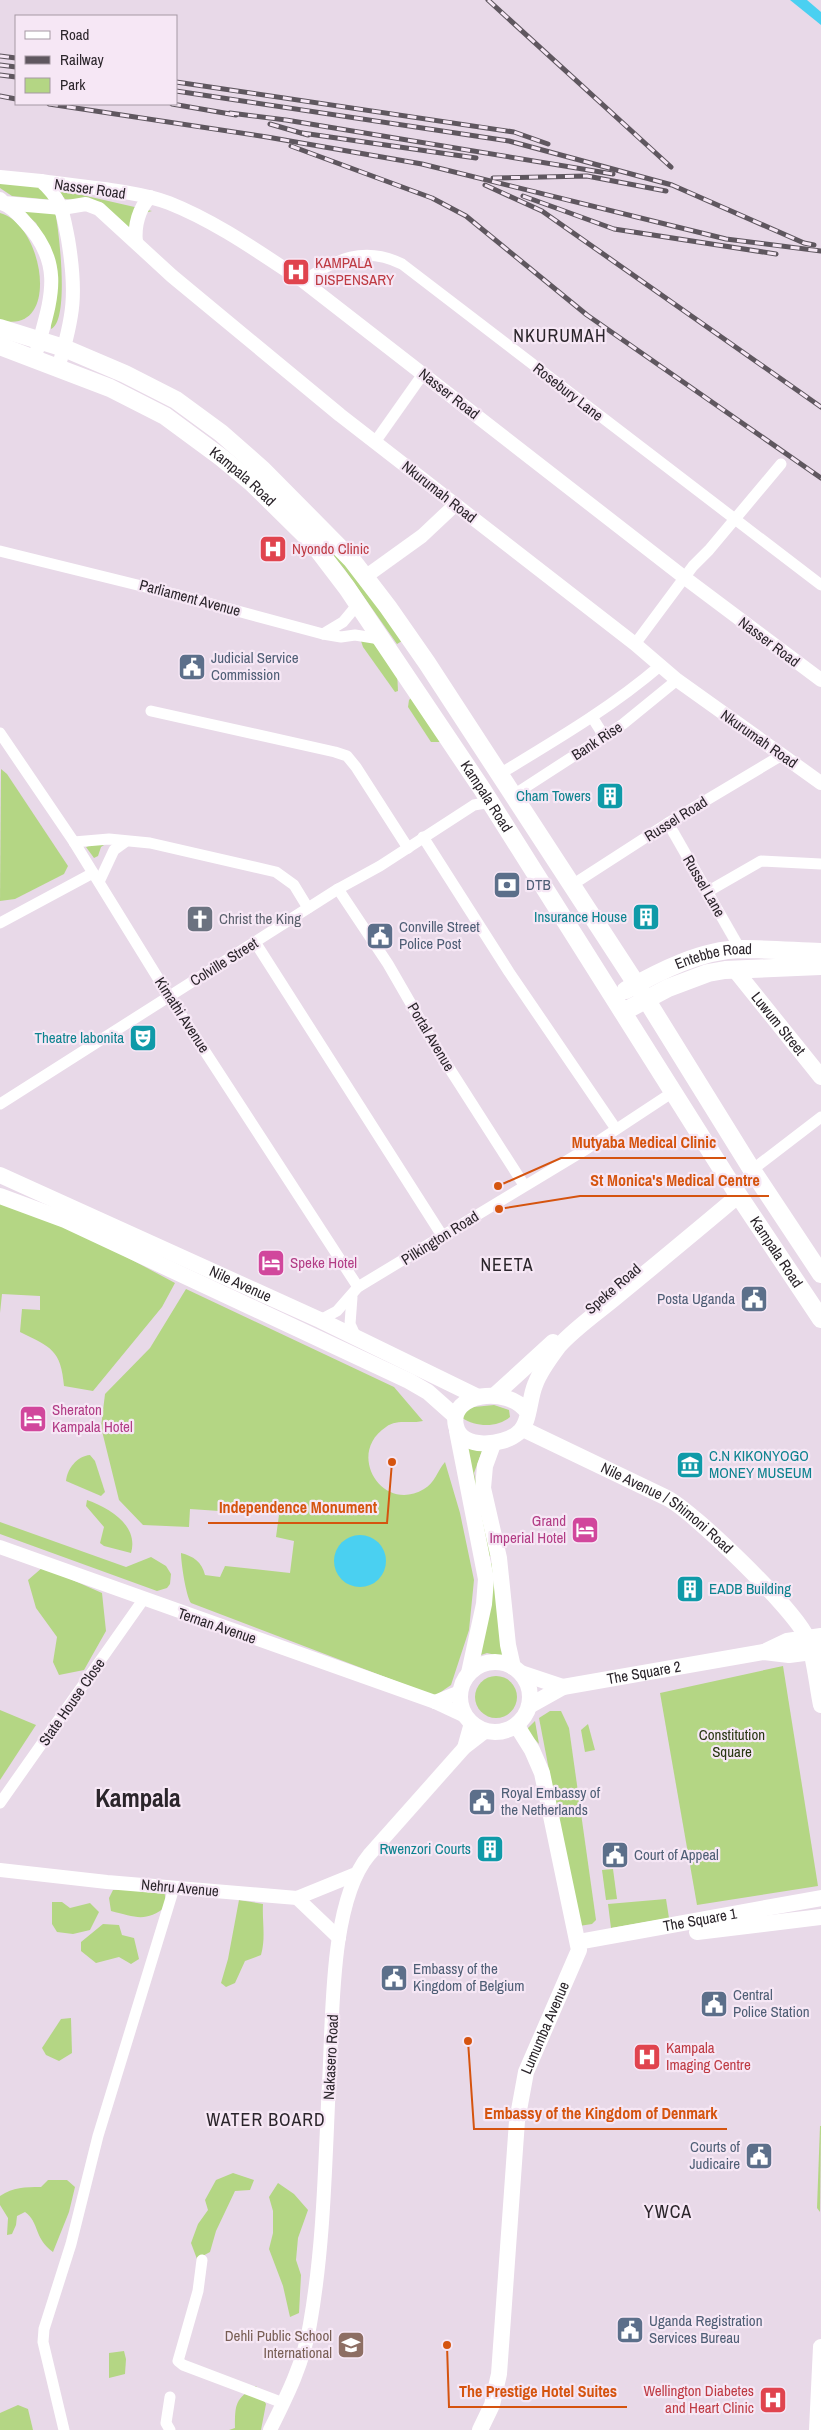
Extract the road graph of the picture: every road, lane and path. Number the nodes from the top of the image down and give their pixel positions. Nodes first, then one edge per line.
1 (0, 177) edge
2 (42, 181) junction
3 (150, 198) junction
4 (1, 202) edge
5 (62, 208) junction
6 (136, 242) junction
7 (303, 282) junction
8 (0, 328) edge
9 (40, 340) junction
10 (0, 346) edge
11 (64, 348) junction
12 (35, 358) junction
13 (58, 368) junction
14 (423, 374) junction
15 (375, 442) junction
16 (781, 464) dead end
17 (456, 505) junction
18 (734, 520) junction
19 (0, 551) edge
20 (365, 577) junction
21 (685, 578) junction
22 (821, 585) edge
23 (358, 604) junction
24 (323, 634) junction
25 (380, 639) junction
26 (635, 644) junction
27 (661, 665) junction
28 (677, 680) junction
29 (821, 680) edge
30 (150, 711) dead end
31 (592, 717) junction
32 (0, 733) edge
33 (604, 736) junction
34 (782, 755) junction
35 (498, 776) junction
36 (821, 783) edge
37 (512, 796) junction
38 (482, 799) junction
39 (668, 823) junction
40 (423, 837) junction
41 (74, 842) junction
42 (125, 842) junction
43 (408, 848) junction
44 (821, 864) edge
45 (96, 877) junction
46 (572, 884) junction
47 (338, 889) junction
48 (707, 892) junction
49 (308, 908) junction
50 (0, 923) edge
51 (255, 942) junction
52 (740, 949) junction
53 (821, 952) edge
54 (821, 966) edge
55 (735, 970) junction
56 (636, 984) junction
57 (169, 996) junction
58 (614, 996) junction
59 (646, 999) junction
60 (623, 1012) junction
61 (821, 1077) edge
62 (673, 1092) junction
63 (0, 1104) edge
64 (821, 1117) edge
65 (616, 1129) junction
66 (752, 1170) junction
67 (0, 1176) edge
68 (524, 1185) junction
69 (736, 1191) junction
70 (0, 1196) edge
71 (443, 1237) junction
72 (821, 1274) edge
73 (355, 1292) junction
74 (821, 1319) edge
75 (320, 1320) junction
76 (356, 1337) junction
77 (495, 1395) junction
78 (478, 1397) junction
79 (527, 1412) junction
80 (456, 1424) junction
81 (523, 1429) junction
82 (493, 1444) junction
83 (0, 1547) edge
84 (144, 1600) junction
85 (815, 1644) edge
86 (517, 1670) junction
87 (469, 1673) junction
88 (563, 1687) junction
89 (460, 1692) junction
90 (435, 1702) junction
91 (821, 1705) edge
92 (529, 1706) junction
93 (468, 1719) junction
94 (516, 1726) junction
95 (486, 1732) junction
96 (464, 1748) junction
97 (0, 1803) edge
98 (0, 1870) edge
99 (356, 1874) junction
100 (174, 1888) junction
101 (297, 1898) junction
102 (821, 1898) edge
103 (821, 1917) edge
104 (339, 1938) junction
105 (578, 1946) junction
106 (202, 2260) dead end
107 (821, 2347) edge
108 (170, 2397) dead end
109 (283, 2403) junction
110 (64, 2430) edge
111 (170, 2430) edge
112 (270, 2430) edge
113 (480, 2430) edge
114 (817, 2430) edge

1 - 2 street, Nasser Road
2 - 3 street, Nasser Road
2 - 5 street
3 - 6 street
3 - 7 street, Nasser Road
4 - 5 street, Nkurumah Road
4 - 9 street
5 - 6 street, Nkurumah Road
5 - 11 street
6 - 15 street, Nkurumah Road
7 - 14 street, Nasser Road
7 - 18 street, Rosebury Lane
8 - 9 main road, Kampala Road
9 - 11 main road, Kampala Road
9 - 12 street
10 - 12 main road, Kampala Road
11 - 13 street
11 - 20 main road, Kampala Road
12 - 13 main road, Kampala Road
13 - 23 main road, Kampala Road
14 - 15 street
14 - 21 street, Nasser Road
15 - 17 street, Nkurumah Road
16 - 18 street
17 - 20 street
17 - 26 street, Nkurumah Road
18 - 21 street
18 - 22 street, Rosebury Lane
19 - 24 street, Parliament Avenue
20 - 35 main road, Kampala Road
21 - 26 street
21 - 29 street, Nasser Road
23 - 24 street
23 - 25 main road, Kampala Road
24 - 25 street, Parliament Avenue
25 - 38 main road, Kampala Road
26 - 27 street, Nkurumah Road
27 - 28 street, Nkurumah Road
27 - 31 street, Bank Rise
28 - 33 street, Bank Rise
28 - 34 street, Nkurumah Road
30 - 43 street
31 - 33 street
31 - 35 street, Bank Rise
32 - 41 street, Kimathi Avenue
33 - 37 street, Bank Rise
34 - 36 street, Nkurumah Road
34 - 39 street, Russel Road
35 - 37 main road, Kampala Road
37 - 46 main road, Kampala Road
38 - 40 street, Colville Street
38 - 58 main road, Kampala Road
39 - 46 street, Russel Road
39 - 48 street, Russel Lane
40 - 43 street, Colville Street
40 - 65 street
41 - 42 street
41 - 45 street, Kimathi Avenue
42 - 45 street
42 - 49 street
43 - 47 street, Colville Street
44 - 48 street
45 - 50 street
45 - 57 street, Kimathi Avenue
46 - 56 main road, Kampala Road
47 - 49 street, Colville Street
47 - 68 street, Portal Avenue
48 - 52 street, Russel Lane
49 - 51 street, Colville Street
51 - 57 street, Colville Street
51 - 71 street
52 - 53 main road, Entebbe Road
52 - 56 main road, Entebbe Road
54 - 55 main road, Entebbe Road
55 - 59 main road, Entebbe Road
55 - 61 main road, Luwum Street
56 - 58 main road, Entebbe Road
56 - 59 main road, Kampala Road
57 - 63 street, Colville Street
57 - 73 street, Kimathi Avenue
58 - 60 main road, Kampala Road
59 - 60 main road, Entebbe Road
59 - 66 main road, Kampala Road
60 - 62 main road, Kampala Road
62 - 65 street, Pilkington Road
62 - 69 main road, Kampala Road
64 - 66 street
65 - 68 street, Pilkington Road
66 - 72 main road, Kampala Road
67 - 75 main road, Nile Avenue
68 - 71 street, Pilkington Road
69 - 74 main road, Kampala Road
69 - 77 main road, Speke Road
69 - 79 main road, Speke Road
70 - 80 main road, Nile Avenue
71 - 73 street, Pilkington Road
73 - 75 street
73 - 76 street
75 - 76 main road, Nile Avenue
76 - 78 main road, Nile Avenue
77 - 78 main road
77 - 79 main road
78 - 80 main road
79 - 81 main road
80 - 82 main road
80 - 87 main road
81 - 82 main road
81 - 85 main road, Nile Avenue / Shimoni Road
82 - 86 main road
83 - 84 street, Ternan Avenue
84 - 90 street, Ternan Avenue
84 - 97 street, State House Close
85 - 88 main road, The Square 2
85 - 91 main road
86 - 87 main road
86 - 88 main road
86 - 92 main road
87 - 89 main road
88 - 92 main road, The Square 2
89 - 90 street
89 - 93 main road
90 - 93 street, Ternan Avenue
92 - 94 main road
93 - 95 main road
93 - 96 street, Nakasero Road
94 - 95 main road
94 - 105 main road
95 - 96 street, Nakasero Road
96 - 99 street, Nakasero Road
98 - 100 street, Nehru Avenue
99 - 101 street, Nehru Avenue
99 - 104 street, Nakasero Road
100 - 101 street, Nehru Avenue
100 - 110 street
101 - 104 street
102 - 105 main road, The Square 1
103 - 105 main road, The Square 1
104 - 109 street, Nakasero Road
105 - 113 main road, Lumumba Avenue
106 - 109 street
107 - 114 main road
108 - 111 street
109 - 112 street, Nakasero Road

